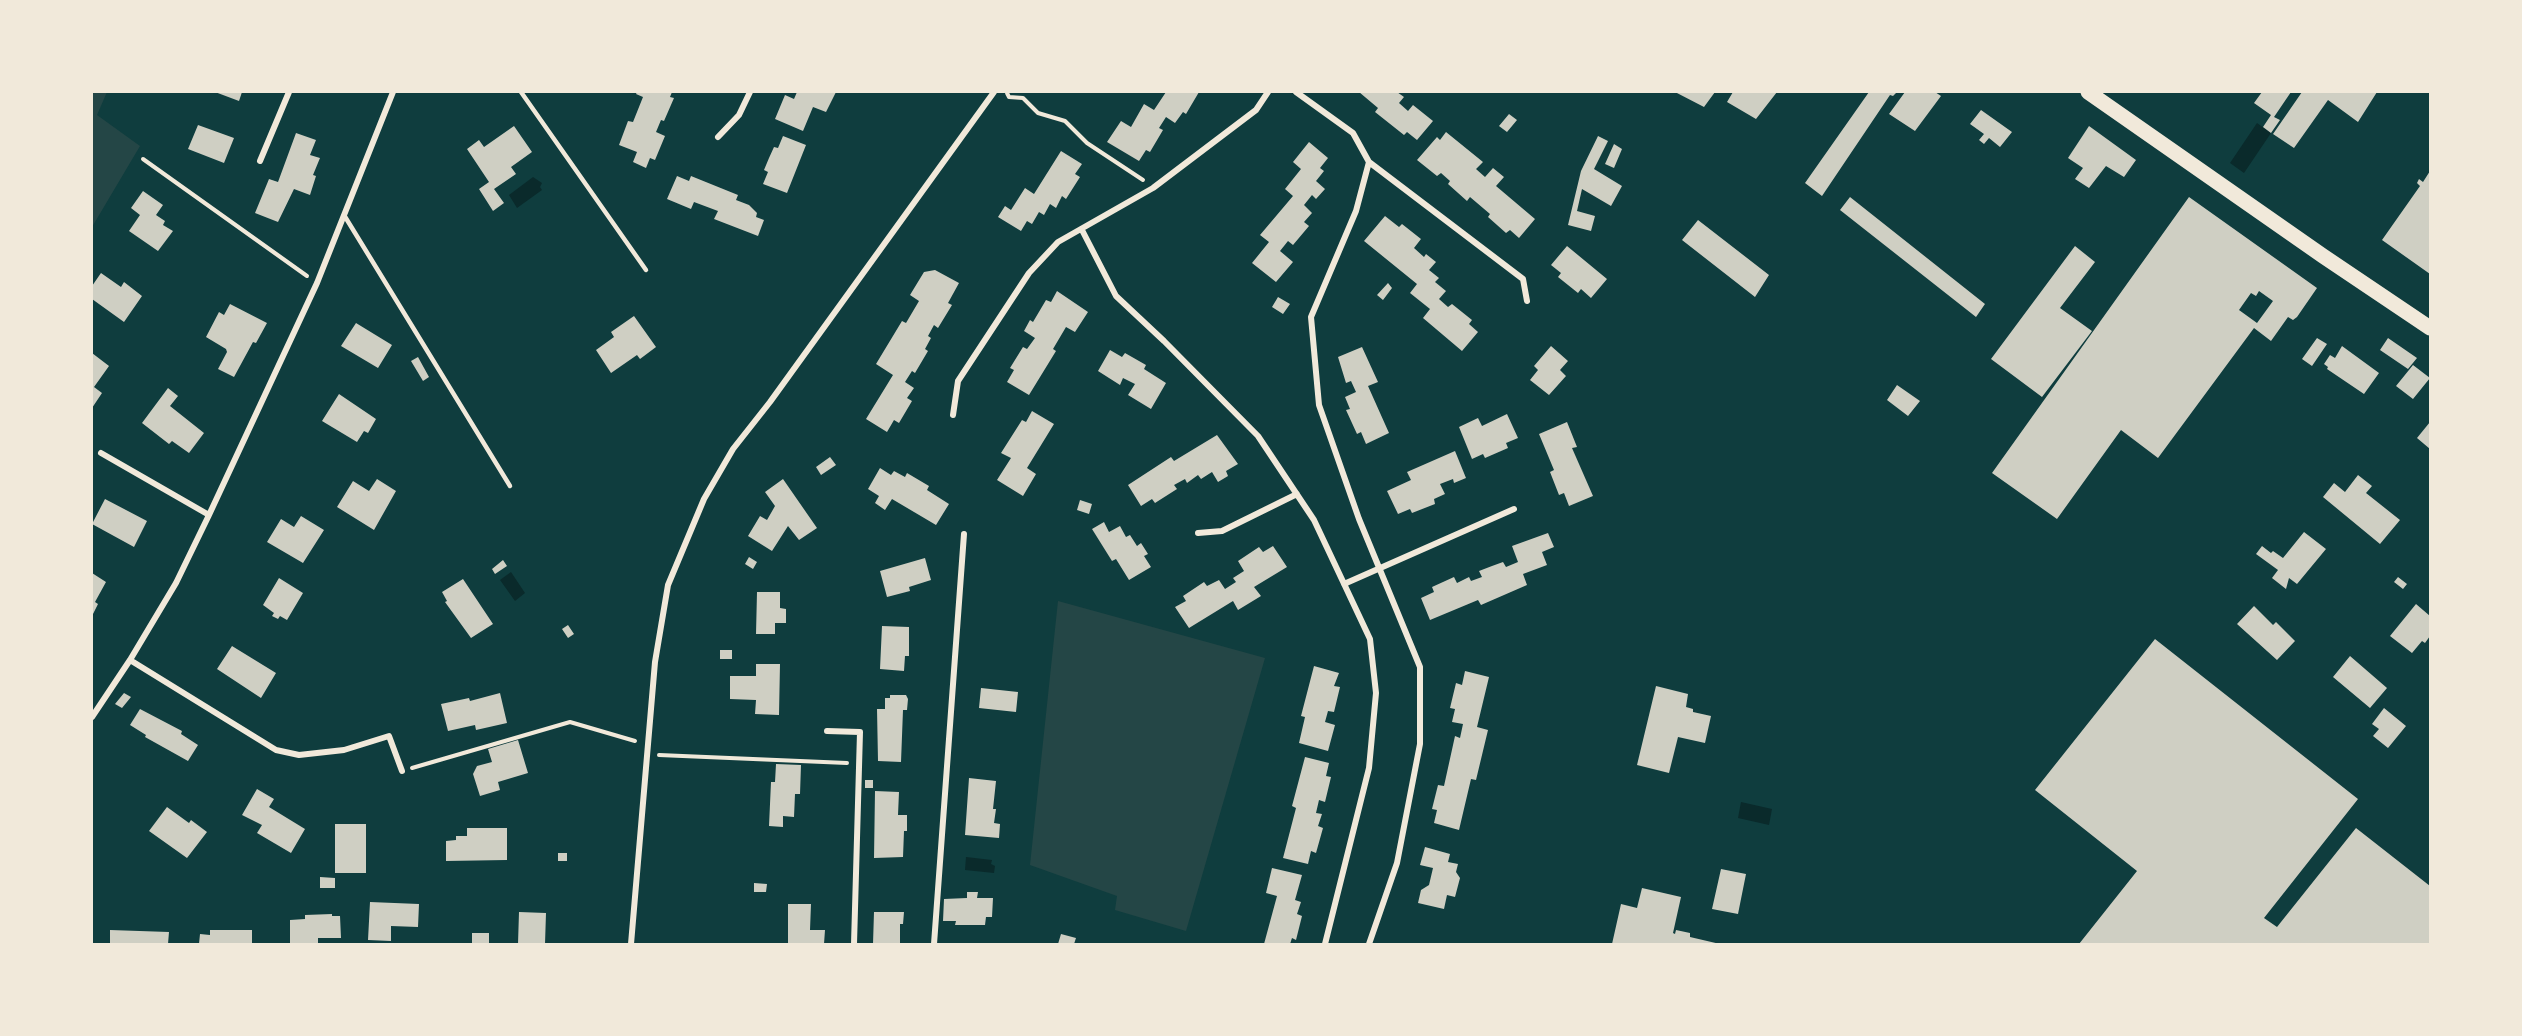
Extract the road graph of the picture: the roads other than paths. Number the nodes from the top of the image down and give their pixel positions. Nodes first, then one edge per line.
1 (289, 92) edge
2 (393, 92) edge
3 (521, 92) edge
4 (750, 92) edge
5 (994, 92) edge
6 (1268, 92) edge
7 (1296, 92) edge
8 (2088, 92) edge
9 (718, 136) dead end
10 (260, 161) dead end
11 (1369, 162) junction
12 (344, 215) junction
13 (1082, 230) junction
14 (646, 270) dead end
15 (1527, 301) dead end
16 (2430, 328) edge
17 (953, 415) dead end
18 (101, 453) dead end
19 (510, 486) dead end
20 (1297, 494) junction
21 (1514, 509) dead end
22 (209, 515) junction
23 (1198, 533) dead end
24 (964, 534) dead end
25 (1380, 569) junction
26 (1344, 584) junction
27 (130, 660) junction
28 (92, 717) edge
29 (827, 731) dead end
30 (402, 771) road end
31 (631, 945) edge
32 (854, 945) edge
33 (934, 945) edge
34 (1325, 945) edge
35 (1369, 945) edge

1 - 10 street
2 - 12 street
3 - 14 lane
4 - 9 street
5 - 31 street
6 - 13 street
7 - 11 street
8 - 16 main road
11 - 15 street
11 - 25 street
12 - 19 lane
12 - 22 street
13 - 17 street
13 - 20 street
18 - 22 street
20 - 23 street
20 - 26 street
21 - 25 street
22 - 27 street
24 - 33 street
25 - 26 street
25 - 35 street
26 - 34 street
27 - 28 street
27 - 30 street
29 - 32 street

